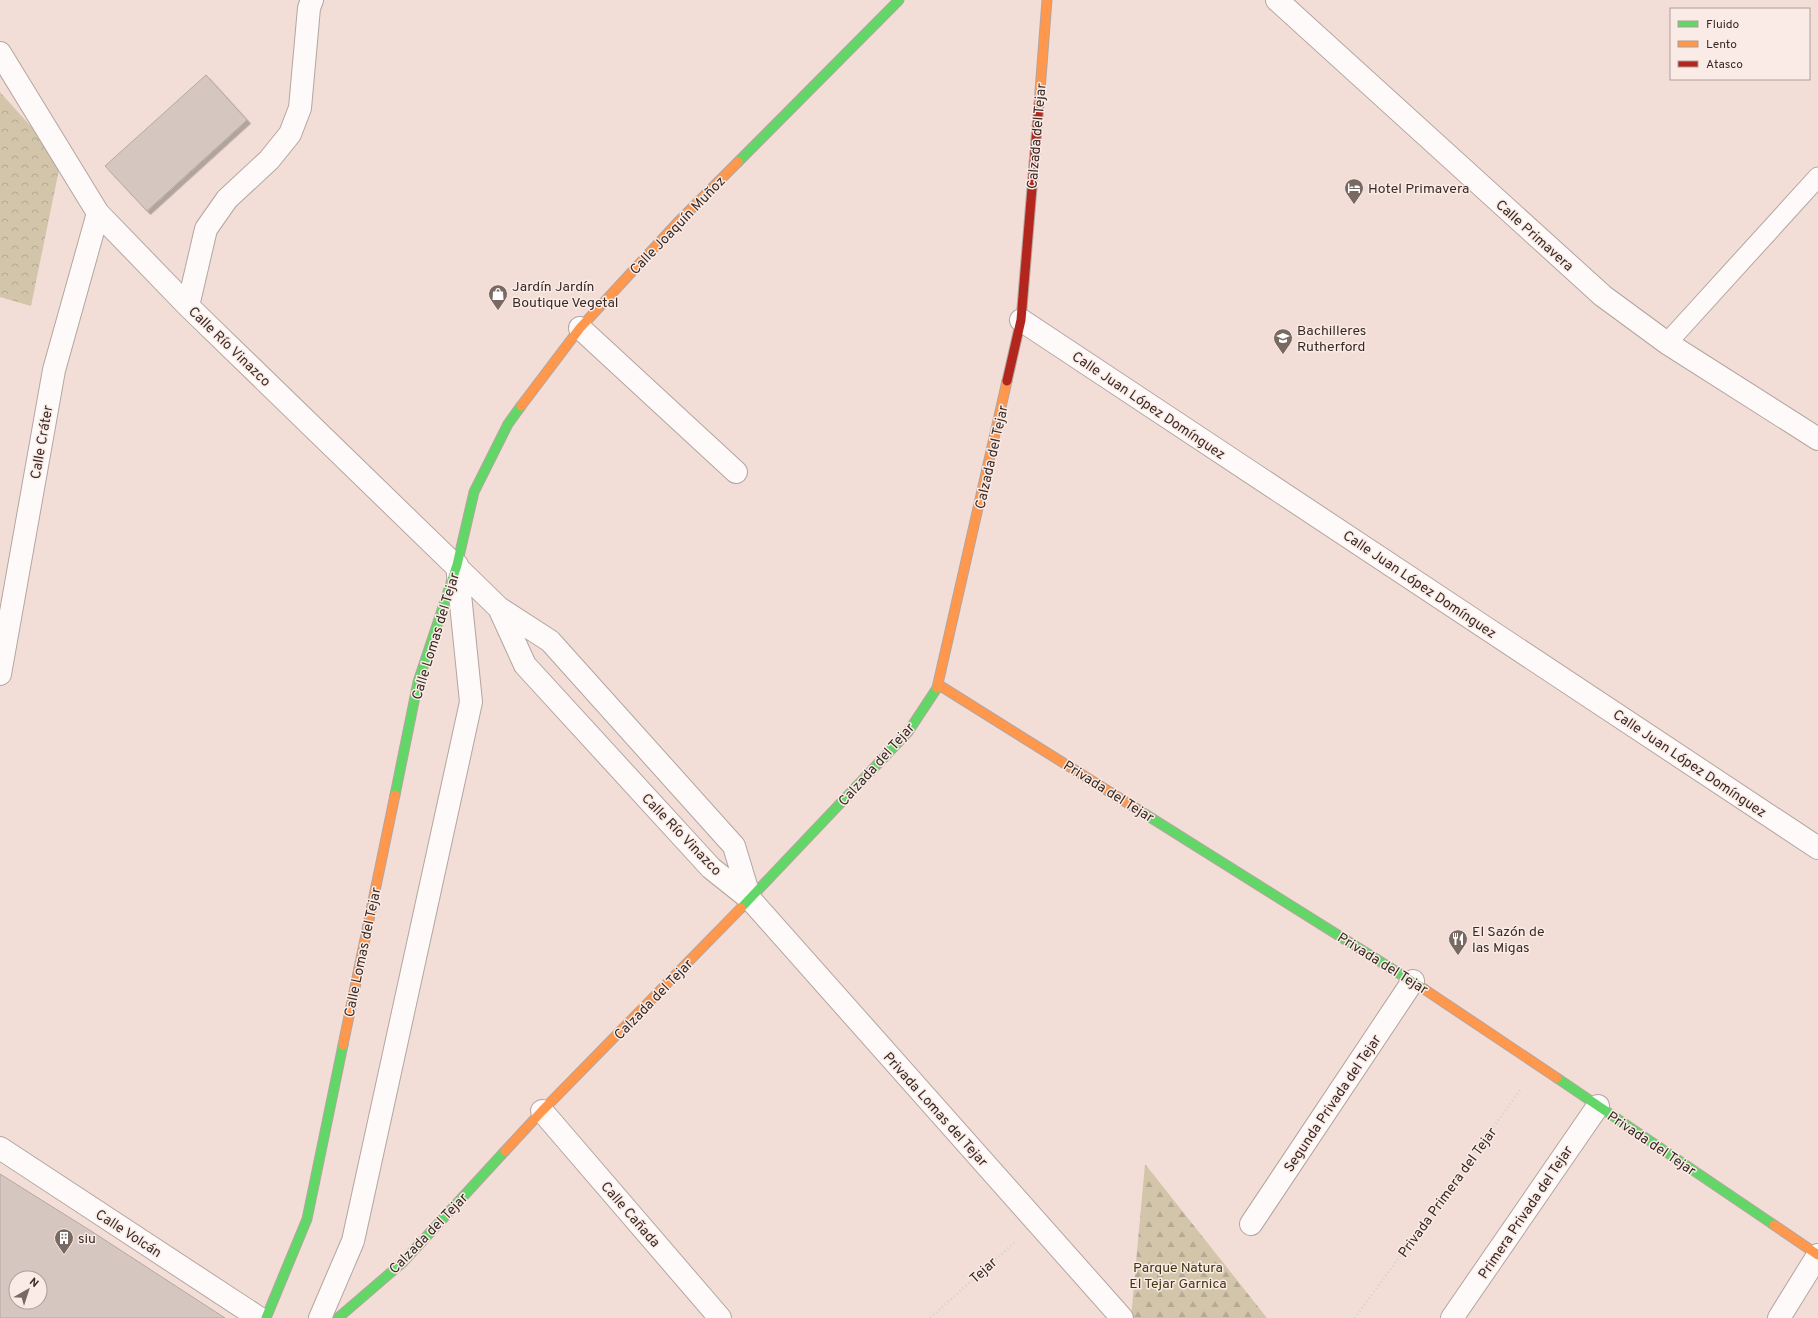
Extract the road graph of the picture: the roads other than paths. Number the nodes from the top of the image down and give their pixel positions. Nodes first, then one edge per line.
1 (312, 0) edge
2 (900, 0) edge
3 (1047, 0) edge
4 (1277, 0) edge
5 (0, 53) edge
6 (1818, 177) edge
7 (98, 213) junction
8 (188, 306) junction
9 (1021, 320) junction
10 (580, 328) junction
11 (1667, 343) junction
12 (1818, 439) edge
13 (736, 472) dead end
14 (457, 565) junction
15 (499, 608) junction
16 (0, 674) edge
17 (939, 685) junction
18 (1818, 848) edge
19 (750, 899) junction
20 (1413, 981) junction
21 (1598, 1106) junction
22 (542, 1111) junction
23 (0, 1148) edge
24 (1251, 1224) dead end
25 (1818, 1255) edge
26 (259, 1318) edge
27 (266, 1318) edge
28 (320, 1318) edge
29 (338, 1318) edge
30 (720, 1318) edge
31 (1122, 1318) edge
32 (1452, 1318) edge
33 (1779, 1318) edge

1 - 8 street
2 - 10 street, Calle Joaquín Muñoz
3 - 9 street, Calzada del Tejar
4 - 11 street, Calle Primavera
5 - 7 street, Calle Río Vinazco
6 - 11 lane
7 - 8 street, Calle Río Vinazco
7 - 16 street, Calle Cráter
8 - 14 street, Calle Río Vinazco
9 - 17 street, Calzada del Tejar
9 - 18 street, Calle Juan López Domínguez
10 - 13 street
10 - 14 street, Calle Joaquín Muñoz
11 - 12 street, Calle Primavera
14 - 15 street, Calle Río Vinazco
14 - 27 street, Calle Lomas del Tejar
14 - 28 street, Calle Lomas del Tejar
15 - 19 street, Calle Río Vinazco
15 - 19 street, Calle Río Vinazco
17 - 19 street, Calzada del Tejar
17 - 20 street, Privada del Tejar
19 - 22 street, Calzada del Tejar
19 - 31 street, Privada Lomas del Tejar
20 - 21 street, Privada del Tejar
20 - 24 street, Segunda Privada del Tejar
21 - 25 street, Privada del Tejar
21 - 32 street, Primera Privada del Tejar
22 - 29 street, Calzada del Tejar
22 - 30 street, Calle Cañada
23 - 26 street, Calle Volcán
25 - 33 street

